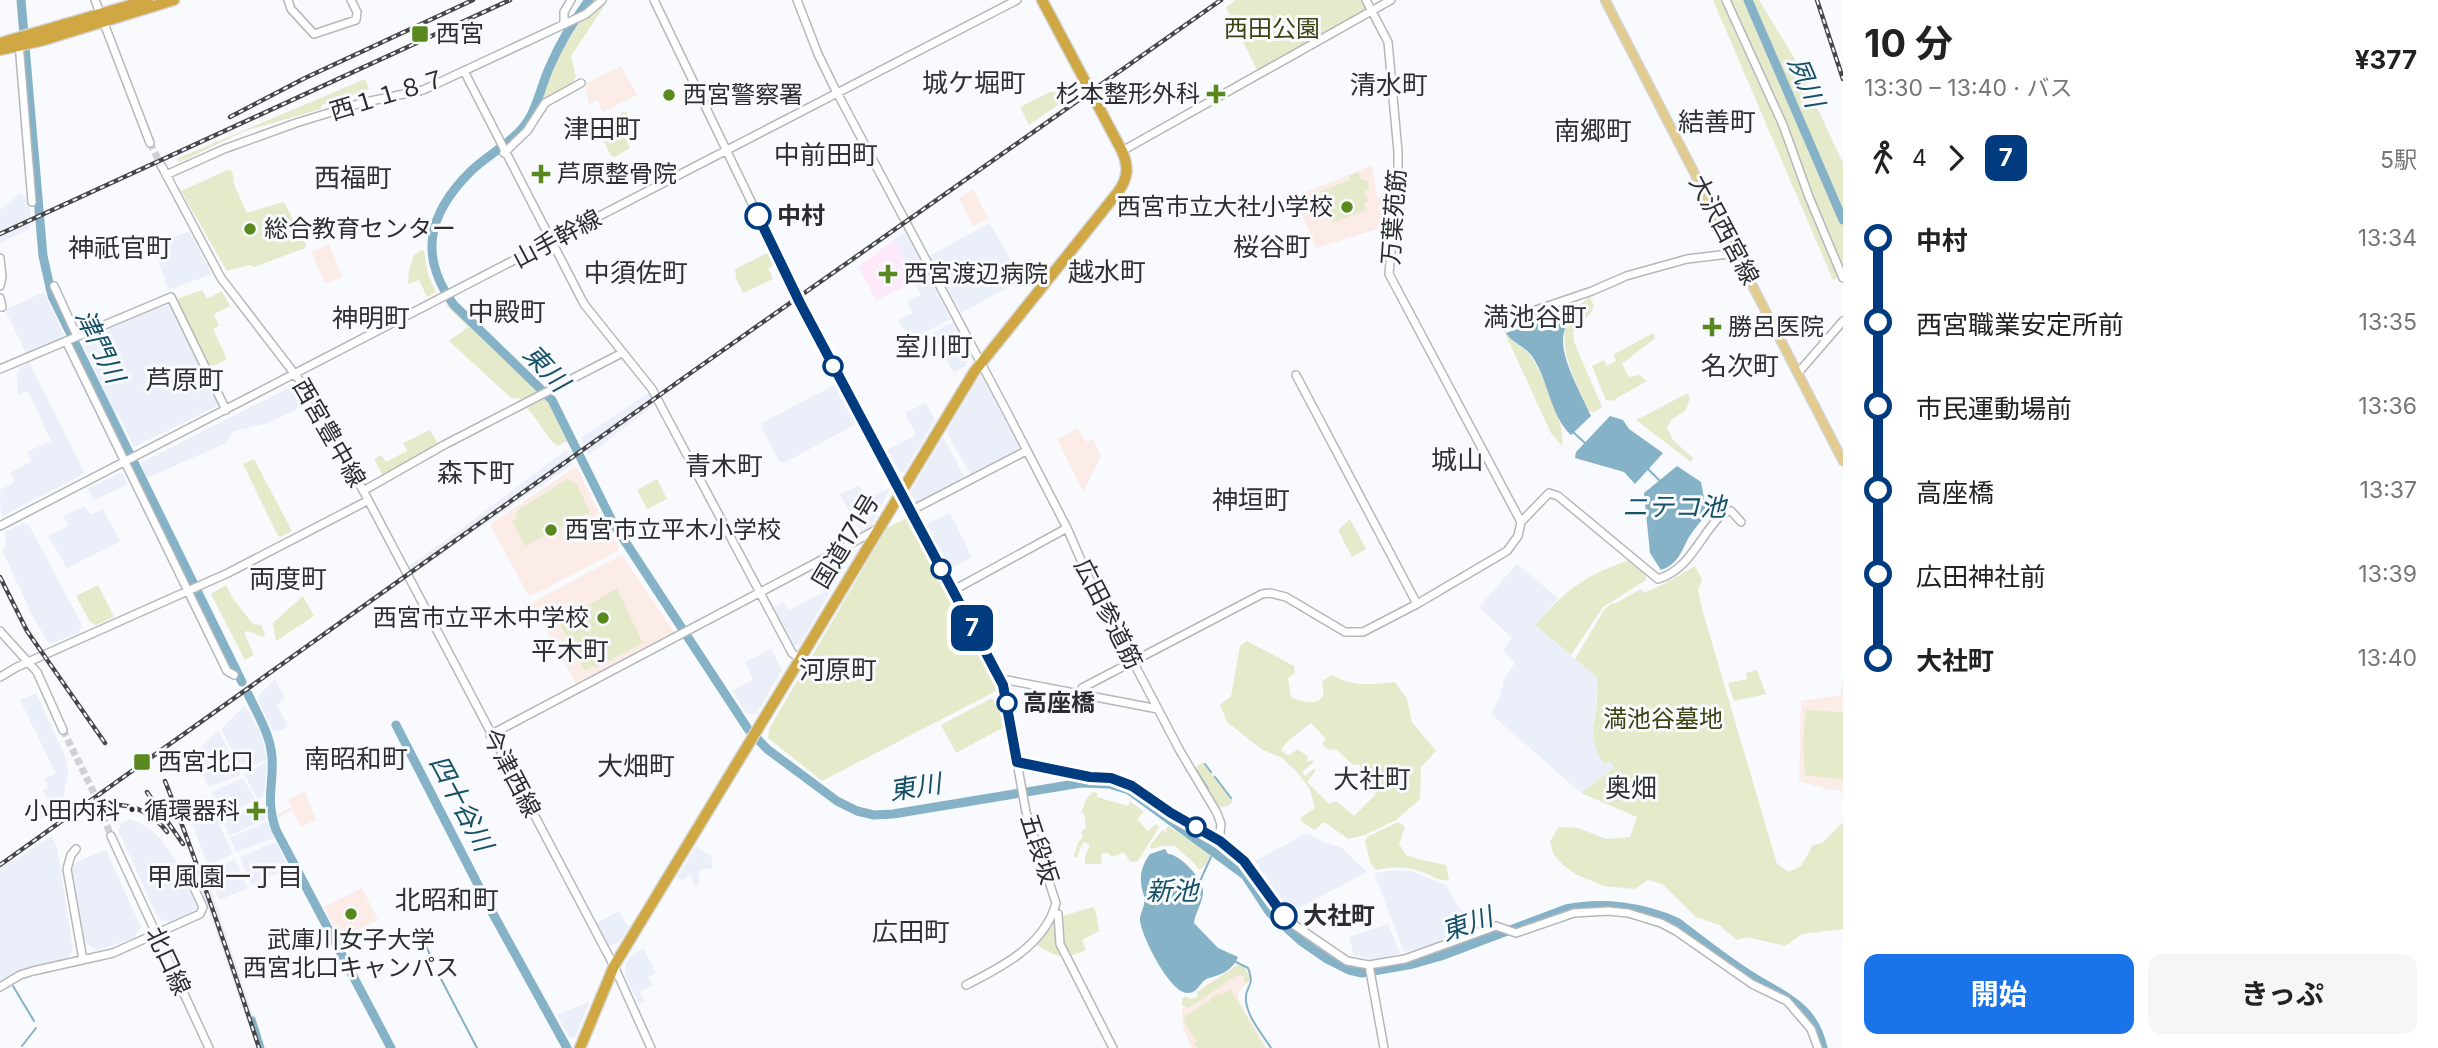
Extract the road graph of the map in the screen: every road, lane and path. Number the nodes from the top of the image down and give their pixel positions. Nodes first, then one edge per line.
1 (95, 0) edge
2 (148, 0) edge
3 (174, 0) edge
4 (288, 0) edge
5 (351, 0) edge
6 (572, 0) edge
7 (602, 0) edge
8 (654, 0) edge
9 (797, 0) edge
10 (1017, 0) edge
11 (1042, 0) edge
12 (1366, 0) edge
13 (1391, 0) edge
14 (1605, 0) edge
15 (1726, 0) edge
16 (1371, 10) junction
17 (102, 18) junction
18 (564, 24) junction
19 (23, 42) junction
20 (0, 43) edge
21 (0, 51) edge
22 (464, 71) junction
23 (581, 83) dead end
24 (837, 92) junction
25 (150, 143) tunnel mouth
26 (502, 149) junction
27 (726, 150) junction
28 (1122, 150) junction
29 (161, 165) tunnel mouth
30 (166, 175) junction
31 (32, 202) dead end
32 (550, 242) junction
33 (1737, 253) junction
34 (0, 258) edge
35 (1843, 278) edge
36 (0, 286) edge
37 (54, 286) dead end
38 (0, 298) edge
39 (2, 307) dead end
40 (1843, 321) edge
41 (1497, 323) dead end
42 (72, 338) junction
43 (622, 353) junction
44 (981, 363) junction
45 (0, 369) edge
46 (296, 373) junction
47 (1798, 373) junction
48 (1296, 375) dead end
49 (226, 410) junction
50 (1027, 451) junction
51 (129, 459) junction
52 (1843, 461) edge
53 (363, 491) junction
54 (900, 492) junction
55 (367, 500) junction
56 (911, 512) junction
57 (1521, 522) junction
58 (1741, 522) dead end
59 (0, 526) edge
60 (880, 527) junction
61 (1067, 527) junction
62 (189, 591) junction
63 (952, 591) junction
64 (760, 593) junction
65 (1418, 604) junction
66 (0, 631) edge
67 (800, 659) junction
68 (1133, 662) junction
69 (28, 663) junction
70 (234, 676) dead end
71 (0, 677) edge
72 (1003, 685) junction
73 (1082, 688) dead end
74 (1158, 709) junction
75 (63, 730) tunnel mouth
76 (491, 735) junction
77 (1017, 762) junction
78 (111, 835) tunnel mouth
79 (1220, 841) junction
80 (76, 849) dead end
81 (189, 877) dead end
82 (1058, 914) dead end
83 (156, 935) junction
84 (83, 960) junction
85 (614, 967) junction
86 (1369, 970) junction
87 (966, 985) dead end
88 (0, 987) edge
89 (209, 1048) edge
90 (580, 1048) edge
91 (651, 1048) edge
92 (1113, 1048) edge
93 (1384, 1048) edge
94 (1818, 1048) edge

1 - 17 street
2 - 17 highway
3 - 17 highway
4 - 5 street
6 - 18 street
7 - 18 street, 西１１８７
8 - 27 street
9 - 24 street, 広田参道筋
10 - 24 street, 山手幹線
11 - 28 highway, 国道171号
12 - 16 street, 万葉苑筋
13 - 16 street
14 - 33 main road, 大沢西宮線
15 - 35 street
16 - 28 street
16 - 57 street, 万葉苑筋
17 - 19 highway
17 - 25 street
18 - 22 street, 西１１８７
19 - 20 highway
19 - 21 highway
19 - 31 street
22 - 26 street
22 - 30 street, 西１１８７
23 - 26 street
24 - 27 street, 山手幹線
24 - 44 street, 広田参道筋
26 - 32 street
27 - 32 street, 山手幹線
27 - 54 street
28 - 44 highway, 国道171号
29 - 30 street, 西宮豊中線
30 - 46 street, 西宮豊中線
32 - 43 street
32 - 46 street, 山手幹線
33 - 41 street
33 - 47 main road, 大沢西宮線
34 - 36 street
37 - 42 street
38 - 39 street
40 - 47 street
42 - 45 street
42 - 49 street
42 - 51 street
43 - 53 street
43 - 64 street
44 - 50 street, 広田参道筋
44 - 54 highway, 国道171号
46 - 49 street, 山手幹線
46 - 53 street, 西宮豊中線
47 - 52 main road, 大沢西宮線
48 - 65 street
49 - 51 street, 山手幹線
50 - 56 street
50 - 61 street, 広田参道筋
51 - 59 street, 山手幹線
51 - 62 street
53 - 55 street, 西宮豊中線
54 - 56 street
54 - 60 highway, 国道171号
55 - 62 street, 西宮豊中線
55 - 76 street, 今津西線
56 - 63 street
57 - 58 street
57 - 65 street
60 - 64 street
60 - 67 highway, 国道171号
61 - 63 street
61 - 68 street, 広田参道筋
62 - 69 street, 西宮豊中線
62 - 70 street
63 - 72 street
64 - 67 street
64 - 76 street
65 - 68 street
66 - 69 street
67 - 85 highway, 国道171号
68 - 73 street
68 - 74 street, 広田参道筋
69 - 71 street, 西宮豊中線
69 - 75 street
72 - 74 street
72 - 77 street
74 - 79 street, 広田参道筋
76 - 85 street, 今津西線
77 - 79 street
77 - 87 street, 五段坂
78 - 83 street, 北口線
79 - 86 street
80 - 84 street
81 - 83 street
82 - 92 street
83 - 84 street
83 - 89 street, 北口線
84 - 88 street
85 - 90 highway, 国道171号
85 - 91 street, 今津西線
86 - 93 street
86 - 94 street

